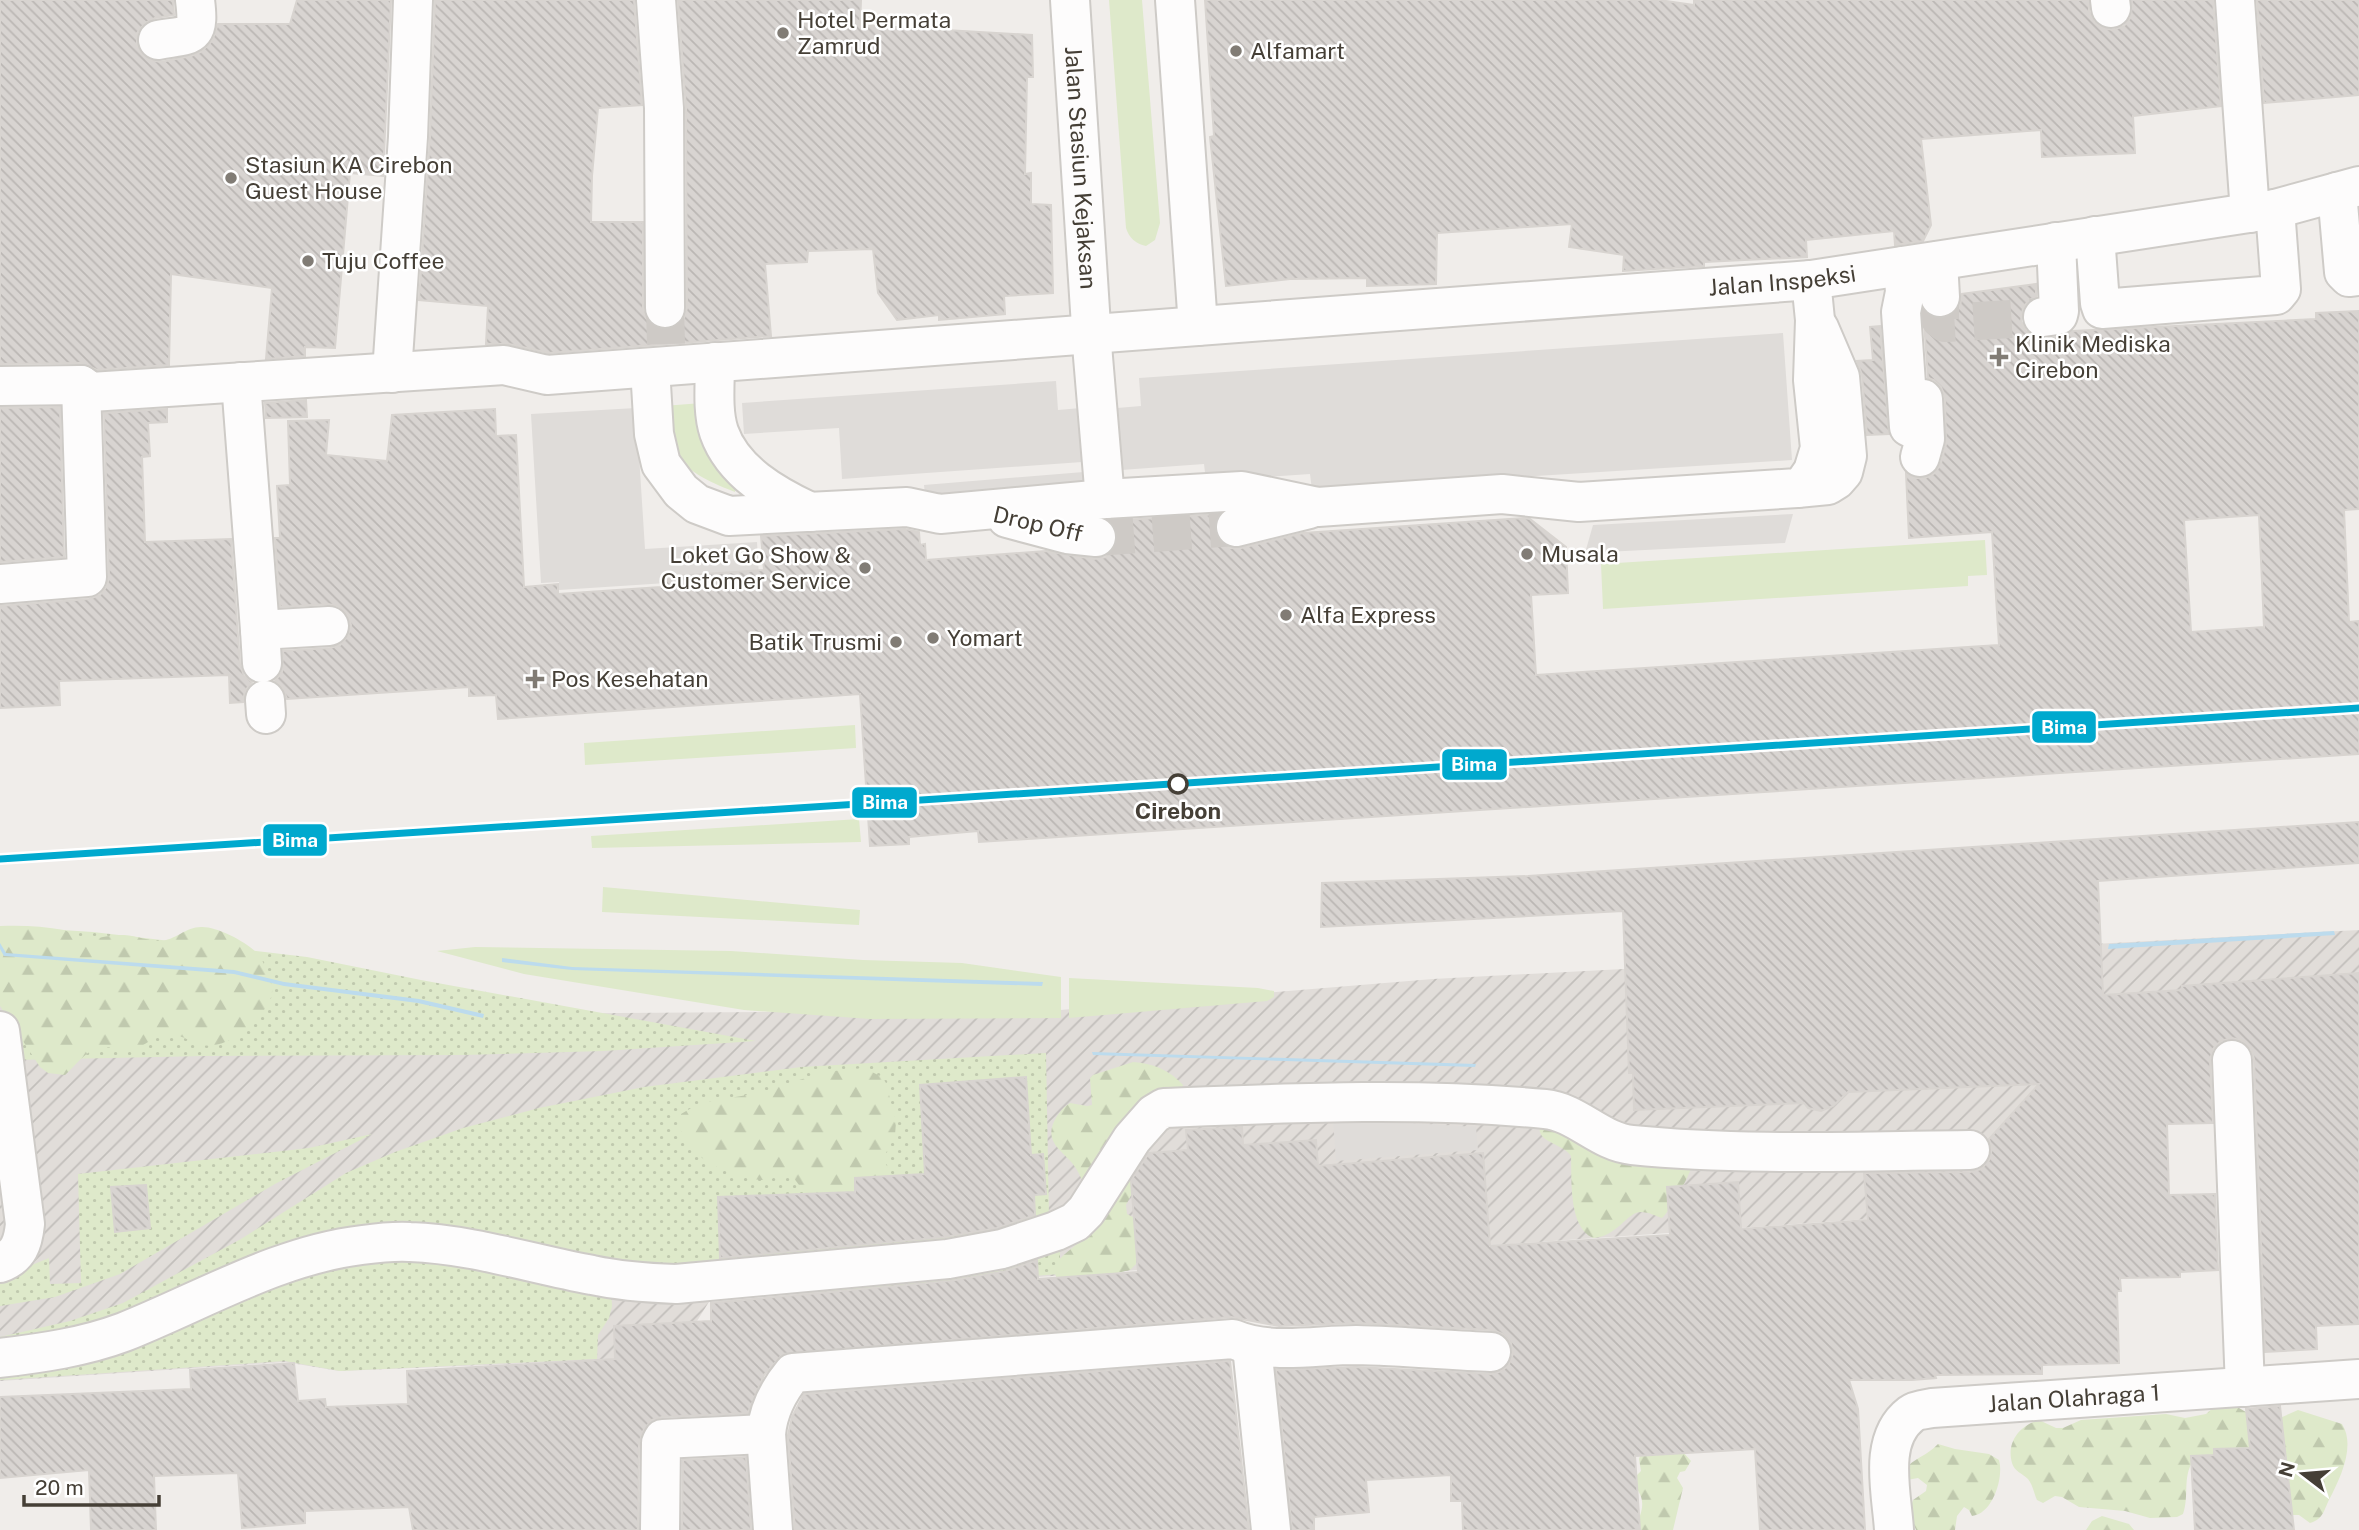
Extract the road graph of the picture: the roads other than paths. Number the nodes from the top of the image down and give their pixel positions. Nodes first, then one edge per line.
1 (195, 0) edge
2 (413, 0) edge
3 (656, 0) edge
4 (1070, 0) edge
5 (1175, 0) edge
6 (2235, 0) edge
7 (158, 40) dead end
8 (2348, 189) edge
9 (2262, 211) junction
10 (2095, 236) junction
11 (2056, 242) junction
12 (2359, 276) edge
13 (1811, 279) junction
14 (1921, 297) junction
15 (2043, 317) dead end
16 (1198, 326) junction
17 (1092, 334) junction
18 (662, 347) junction
19 (715, 362) junction
20 (392, 373) junction
21 (241, 382) junction
22 (81, 385) junction
23 (0, 386) edge
24 (1105, 499) junction
25 (1318, 507) junction
26 (981, 511) junction
27 (810, 512) junction
28 (1236, 527) tunnel mouth
29 (1096, 537) tunnel mouth
30 (0, 584) edge
31 (329, 626) dead end
32 (0, 1031) edge
33 (2232, 1060) dead end
34 (1970, 1150) dead end
35 (9, 1177) edge
36 (0, 1263) edge
37 (1249, 1346) junction
38 (1491, 1352) dead end
39 (0, 1358) edge
40 (2359, 1379) edge
41 (2245, 1387) junction
42 (766, 1434) junction
43 (660, 1530) edge
44 (773, 1530) edge
45 (1271, 1530) edge
46 (1894, 1530) edge

1 - 7 street
2 - 20 street
3 - 18 street
4 - 17 street, Jalan Stasiun Kejaksan
5 - 16 street
6 - 9 street
8 - 9 street, Jalan Inspeksi
8 - 12 street
9 - 10 street, Jalan Inspeksi
9 - 10 street
10 - 11 street, Jalan Inspeksi
11 - 14 street, Jalan Inspeksi
11 - 15 street
13 - 14 street, Jalan Inspeksi
13 - 16 street, Jalan Inspeksi
13 - 25 street
14 - 14 street
16 - 17 street, Jalan Inspeksi
17 - 19 street, Jalan Inspeksi
17 - 24 street, Jalan Stasiun Kejaksan
18 - 19 street, Jalan Inspeksi
18 - 20 street, Jalan Inspeksi
18 - 27 street
19 - 27 street
20 - 21 street, Jalan Inspeksi
21 - 22 street, Jalan Inspeksi
21 - 31 street
22 - 23 street, Jalan Inspeksi
22 - 30 street
24 - 25 street
24 - 26 street
25 - 28 street
26 - 27 street
26 - 29 street, Drop Off
32 - 35 street
33 - 41 street
34 - 39 street
35 - 36 street
37 - 38 street
37 - 42 street
37 - 45 street
40 - 41 street, Jalan Olahraga 1
41 - 46 street, Jalan Olahraga 1
42 - 43 street
42 - 44 street

